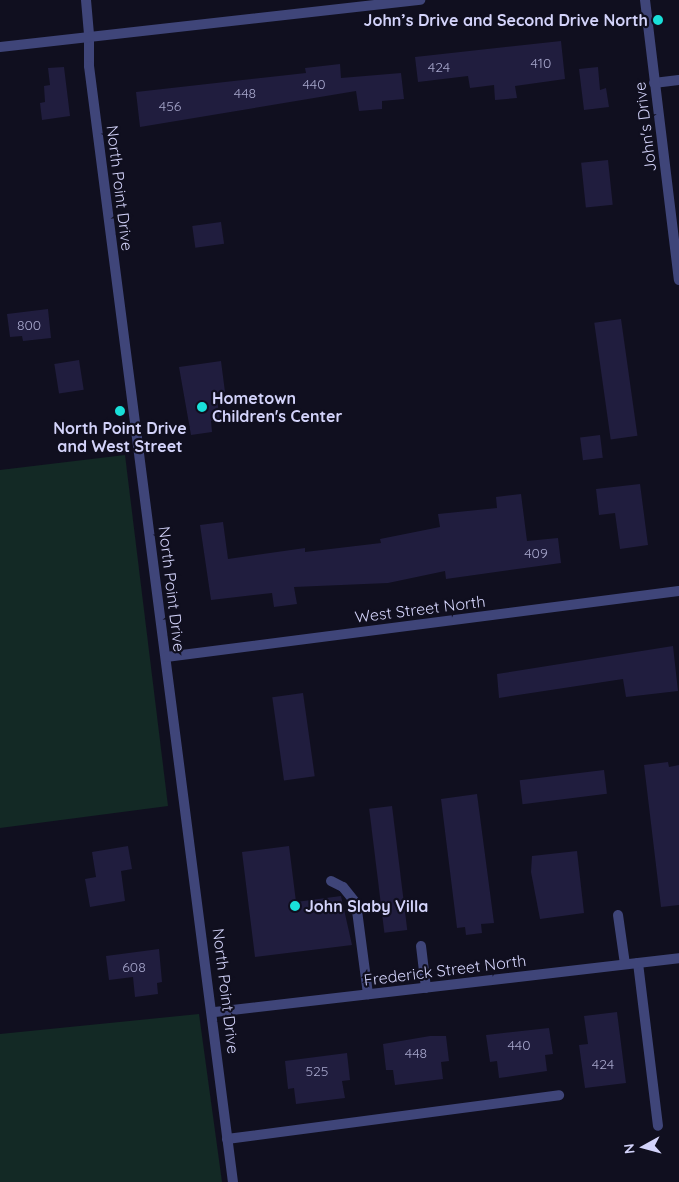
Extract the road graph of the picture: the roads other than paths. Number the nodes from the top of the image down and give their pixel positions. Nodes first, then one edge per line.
1 (86, 0) edge
2 (420, 0) edge
3 (645, 0) edge
4 (89, 37) junction
5 (0, 47) edge
6 (679, 80) edge
7 (654, 83) junction
8 (678, 258) edge
9 (679, 280) edge
10 (679, 591) edge
11 (166, 657) junction
12 (331, 881) dead end
13 (618, 916) dead end
14 (421, 946) dead end
15 (679, 958) edge
16 (638, 963) junction
17 (625, 964) junction
18 (426, 988) junction
19 (368, 994) junction
20 (214, 1012) junction
21 (558, 1095) dead end
22 (658, 1126) dead end
23 (227, 1139) junction
24 (233, 1182) edge

1 - 4 street, North Point Drive
2 - 4 street
3 - 7 street, John's Drive
4 - 5 street
4 - 11 street, North Point Drive
6 - 7 street
7 - 8 street, John's Drive
8 - 9 street, John's Drive
10 - 11 street, West Street North
11 - 20 street, North Point Drive
12 - 19 street
13 - 17 street
14 - 18 street
15 - 16 street, Frederick Street North
16 - 17 street, Frederick Street North
16 - 22 street
17 - 18 street, Frederick Street North
18 - 19 street, Frederick Street North
19 - 20 street, Frederick Street North
20 - 23 street, North Point Drive
21 - 23 street
23 - 24 street, North Point Drive

